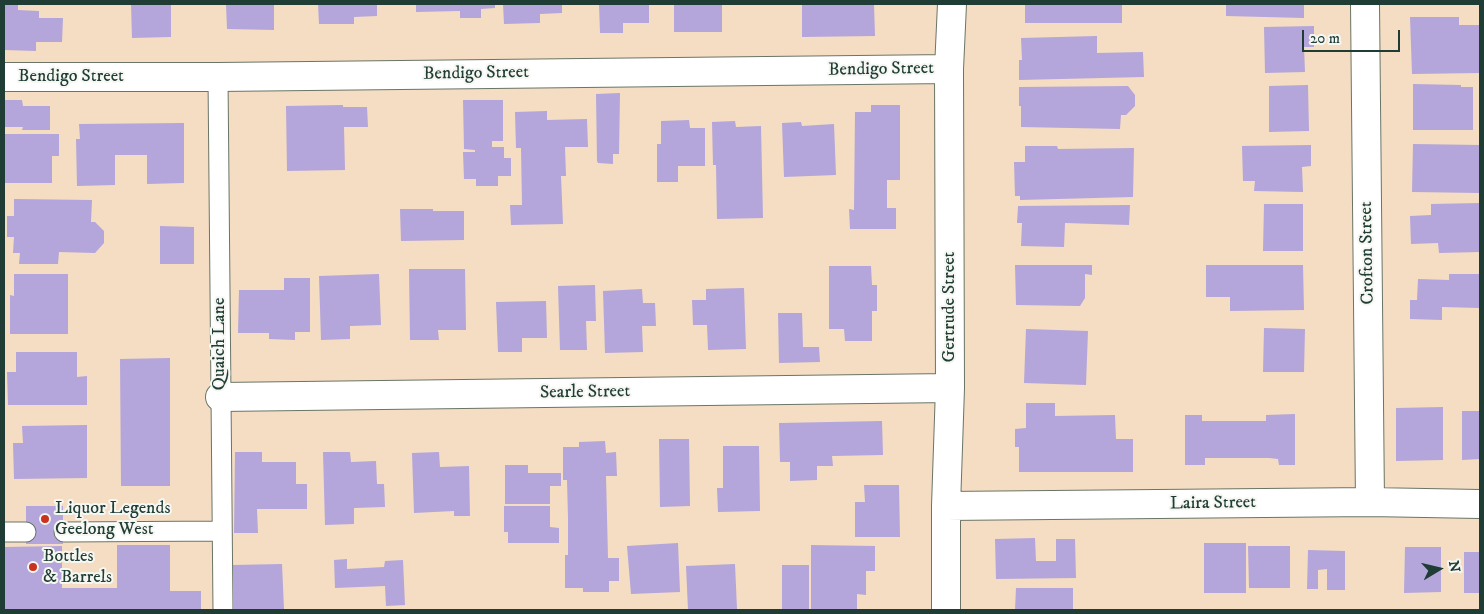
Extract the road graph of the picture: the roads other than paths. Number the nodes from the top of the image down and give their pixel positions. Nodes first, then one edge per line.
1 (952, 4) edge
2 (1365, 4) edge
3 (949, 69) junction
4 (4, 77) edge
5 (218, 77) junction
6 (950, 388) junction
7 (220, 397) junction
8 (1370, 502) junction
9 (1480, 504) edge
10 (946, 506) junction
11 (222, 530) junction
12 (4, 532) edge
13 (26, 532) dead end
14 (64, 532) dead end
15 (223, 610) edge
16 (946, 610) edge

1 - 3 street, Gertrude Street
2 - 8 street, Crofton Street
3 - 5 street, Bendigo Street
3 - 6 street, Gertrude Street
4 - 5 street, Bendigo Street
5 - 7 lane, Quaich Lane
6 - 7 street, Searle Street
6 - 10 street, Gertrude Street
7 - 11 lane, Quaich Lane
8 - 9 street, Laira Street
8 - 10 street, Laira Street
10 - 16 street, Gertrude Street
11 - 14 lane
11 - 15 lane, Quaich Lane
12 - 13 lane

